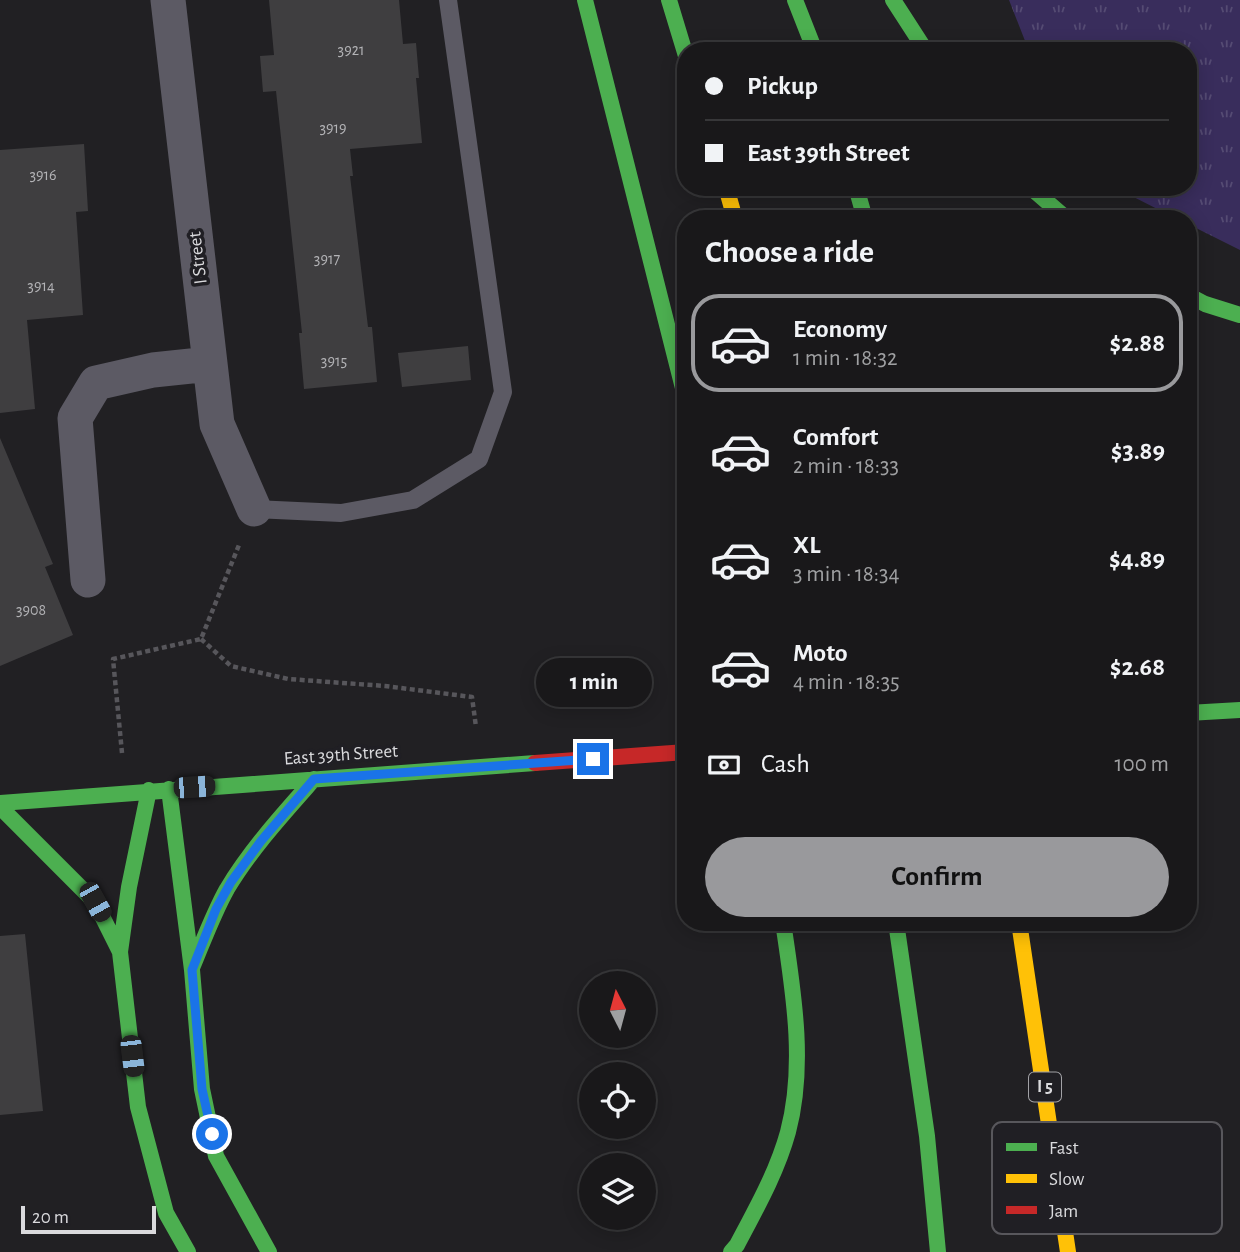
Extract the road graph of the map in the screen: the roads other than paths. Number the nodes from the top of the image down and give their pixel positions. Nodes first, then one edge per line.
1 (168, 0) edge
2 (448, 0) edge
3 (585, 0) edge
4 (669, 0) edge
5 (795, 0) edge
6 (893, 0) edge
7 (682, 42) edge
8 (811, 42) edge
9 (920, 42) edge
10 (1040, 196) edge
11 (1057, 210) edge
12 (1197, 300) edge
13 (1240, 315) edge
14 (210, 364) junction
15 (677, 364) edge
16 (254, 509) joint
17 (88, 580) dead end
18 (1240, 709) edge
19 (1197, 712) edge
20 (677, 753) edge
21 (314, 779) junction
22 (169, 789) junction
23 (149, 790) junction
24 (0, 805) edge
25 (784, 931) edge
26 (897, 931) edge
27 (1020, 931) edge
28 (120, 952) junction
29 (192, 970) junction
30 (1049, 1122) edge
31 (1065, 1234) edge
32 (188, 1252) edge
33 (269, 1252) edge
34 (731, 1252) edge
35 (938, 1252) edge
36 (1068, 1252) edge

1 - 14 street, I Street
2 - 16 lane
3 - 15 main road
4 - 7 main road
5 - 8 main road
6 - 9 main road
10 - 11 main road
12 - 13 main road
14 - 16 street, I Street
14 - 17 street
18 - 19 main road
20 - 21 main road, East 39th Street
21 - 22 main road, East 39th Street
21 - 29 main road
22 - 23 main road, East 39th Street
22 - 29 main road
23 - 24 main road, East 39th Street
23 - 28 main road
24 - 28 main road
25 - 34 main road
26 - 35 main road
27 - 30 main road, I 5
28 - 32 main road
29 - 33 main road
31 - 36 main road, I 5

